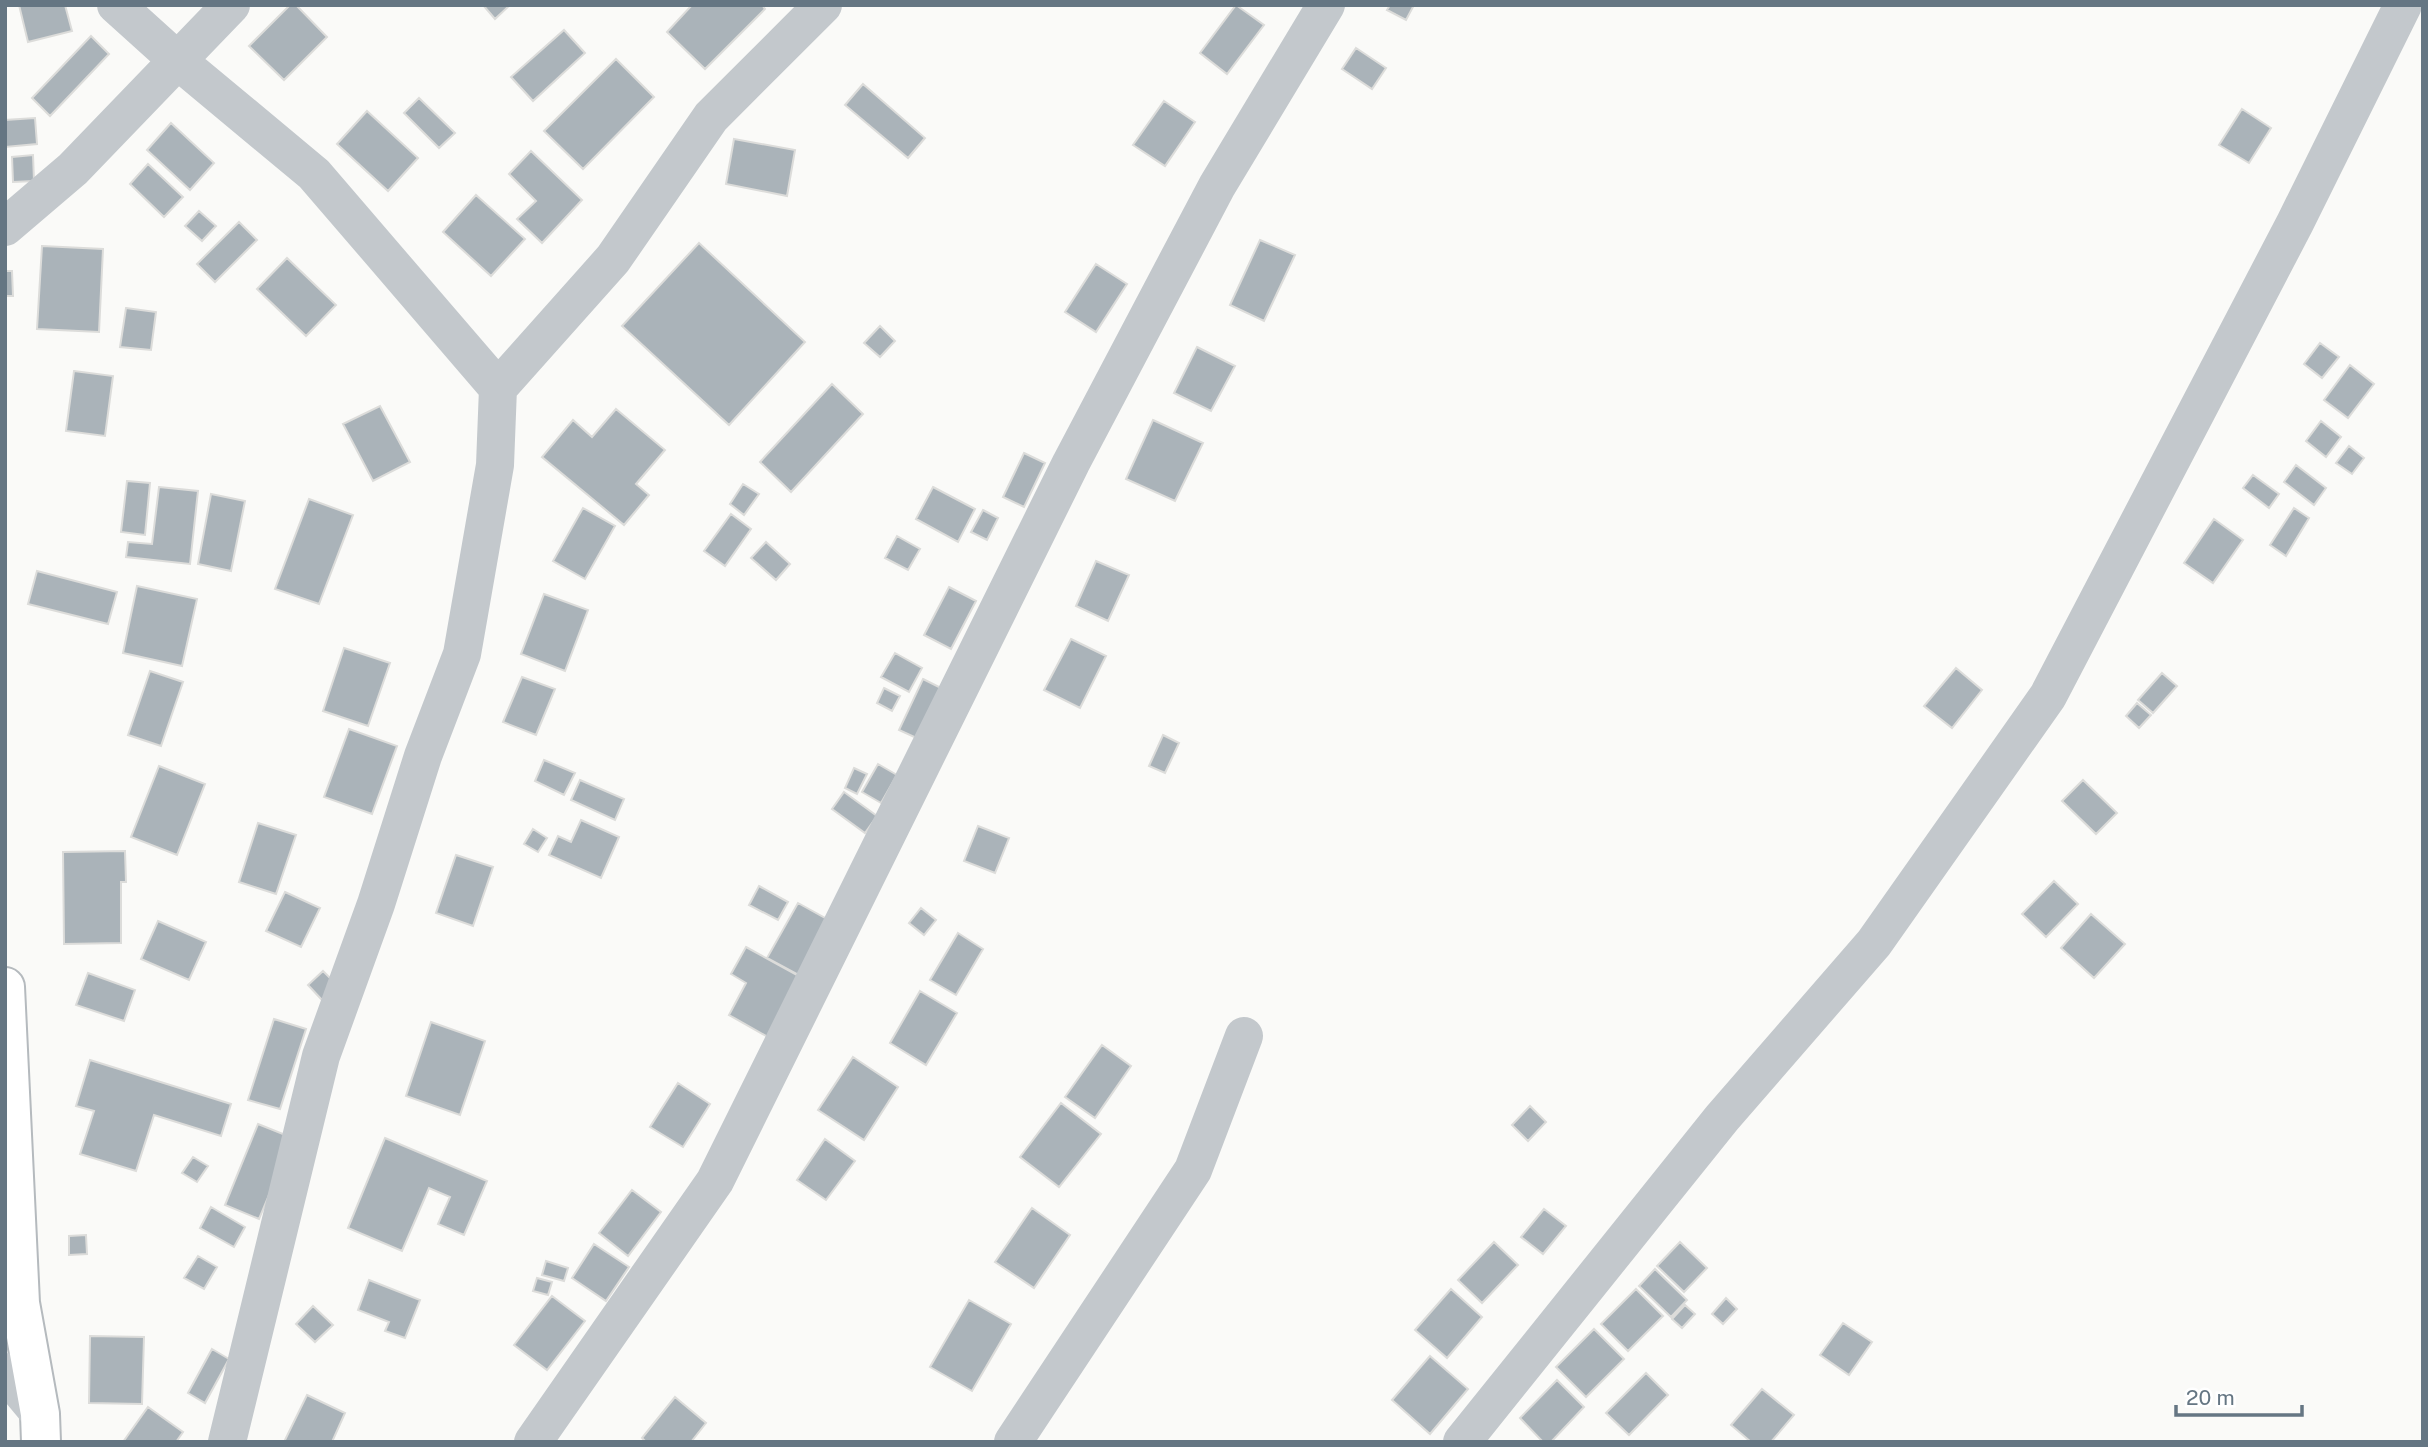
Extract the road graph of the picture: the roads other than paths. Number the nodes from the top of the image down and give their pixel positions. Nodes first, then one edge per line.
1 (116, 5) edge
2 (231, 5) edge
3 (823, 5) edge
4 (1326, 5) edge
5 (2403, 5) edge
6 (177, 60) junction
7 (5, 227) edge
8 (498, 388) junction
9 (5, 987) edge
10 (1244, 1035) dead end
11 (5, 1372) edge
12 (40, 1428) edge
13 (227, 1442) edge
14 (533, 1442) edge
15 (1013, 1442) edge
16 (1462, 1442) edge

1 - 6 street
2 - 6 street
3 - 8 street
4 - 14 street
5 - 16 street
6 - 7 street
6 - 8 street
8 - 13 street
9 - 12 main road
10 - 15 street
11 - 12 street

